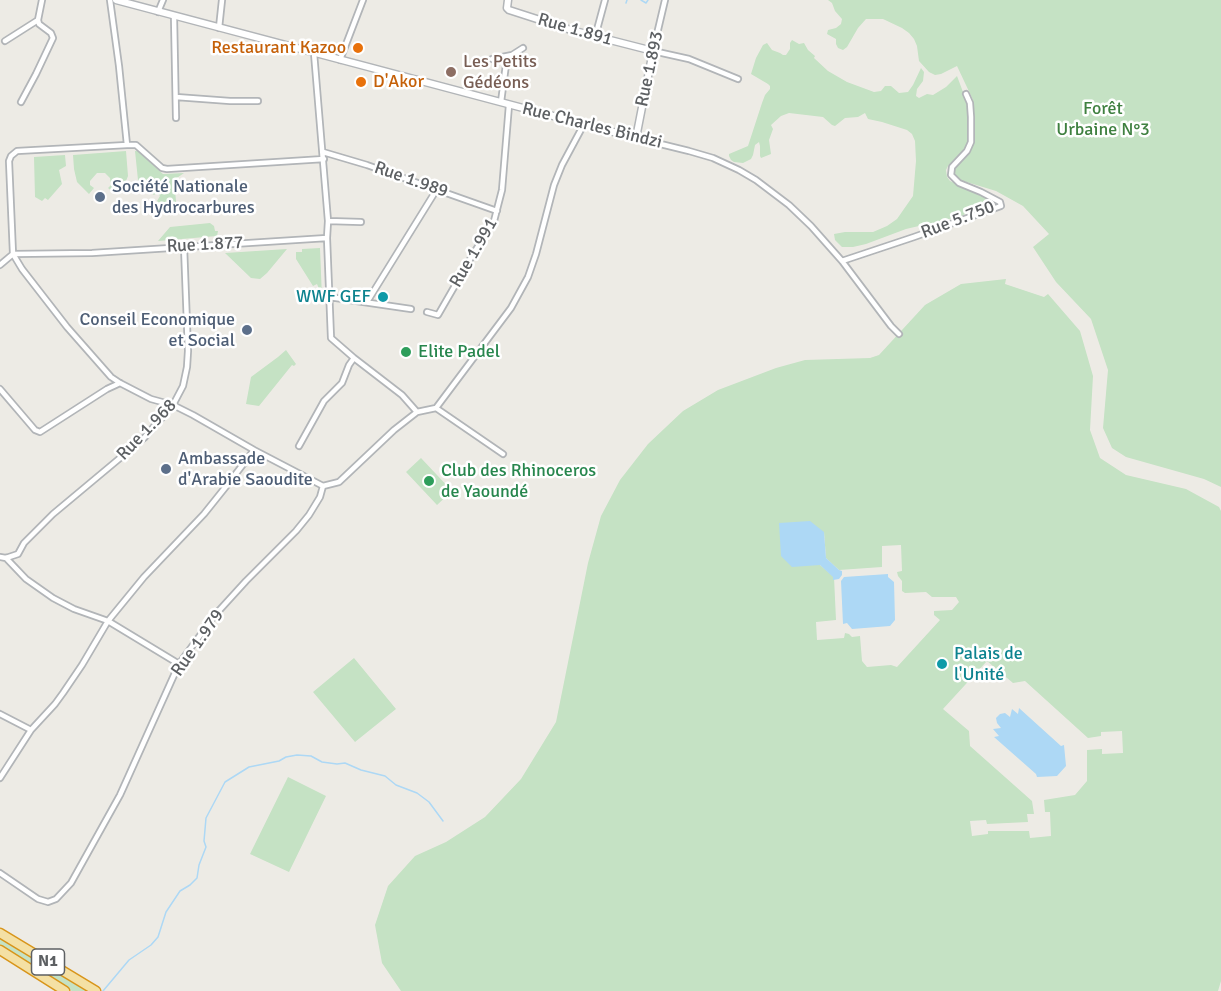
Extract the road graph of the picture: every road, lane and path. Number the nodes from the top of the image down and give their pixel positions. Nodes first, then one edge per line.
1 (42, 0) edge
2 (110, 0) edge
3 (116, 0) edge
4 (163, 0) edge
5 (222, 0) edge
6 (363, 0) edge
7 (508, 0) edge
8 (605, 0) edge
9 (665, 0) edge
10 (158, 12) junction
11 (174, 16) junction
12 (38, 20) junction
13 (219, 28) junction
14 (595, 37) junction
15 (5, 41) dead end
16 (523, 48) dead end
17 (653, 51) junction
18 (314, 53) junction
19 (507, 57) junction
20 (492, 59) dead end
21 (340, 60) junction
22 (738, 79) dead end
23 (966, 94) dead end
24 (176, 97) junction
25 (258, 101) dead end
26 (21, 102) dead end
27 (501, 102) junction
28 (509, 105) junction
29 (176, 118) dead end
30 (584, 124) junction
31 (636, 138) junction
32 (127, 145) junction
33 (323, 152) junction
34 (324, 159) junction
35 (437, 189) junction
36 (497, 211) junction
37 (328, 221) junction
38 (361, 222) dead end
39 (327, 238) junction
40 (184, 246) junction
41 (13, 254) junction
42 (842, 261) junction
43 (0, 265) edge
44 (329, 297) junction
45 (367, 303) junction
46 (411, 309) dead end
47 (428, 312) dead end
48 (899, 334) dead end
49 (354, 358) junction
50 (120, 383) junction
51 (0, 389) edge
52 (173, 405) junction
53 (436, 408) junction
54 (417, 412) junction
55 (299, 446) dead end
56 (254, 450) junction
57 (503, 454) dead end
58 (323, 486) junction
59 (3, 558) edge
60 (108, 621) junction
61 (179, 664) junction
62 (0, 714) edge
63 (32, 730) junction
64 (0, 778) edge
65 (0, 873) edge
66 (0, 933) edge
67 (0, 950) edge
68 (66, 991) edge
69 (96, 991) edge

1 - 12 street
2 - 32 street
3 - 10 street, Rue Charles Bindzi
4 - 10 street
5 - 13 street
6 - 21 street
7 - 14 street, Rue 1.891
8 - 14 street
9 - 17 street, Rue 1.893
10 - 11 street, Rue Charles Bindzi
11 - 13 street, Rue Charles Bindzi
11 - 24 street
12 - 15 street
12 - 26 street
13 - 18 street, Rue Charles Bindzi
14 - 17 street, Rue 1.891
16 - 19 street
17 - 22 street
17 - 31 street, Rue 1.893
18 - 21 street, Rue Charles Bindzi
18 - 33 street
19 - 20 street
19 - 27 street
21 - 27 street, Rue Charles Bindzi
23 - 42 street, Rue 5.750
24 - 25 street
24 - 29 street
27 - 28 street, Rue Charles Bindzi
28 - 30 street, Rue Charles Bindzi
28 - 36 street, Rue 1.991
30 - 31 street, Rue Charles Bindzi
30 - 53 street
31 - 42 street, Rue Charles Bindzi
32 - 34 street
32 - 41 street
33 - 34 street
33 - 35 street, Rue 1.989
34 - 37 street
35 - 36 street, Rue 1.989
35 - 45 street
36 - 47 street, Rue 1.991
37 - 38 street
37 - 39 street
39 - 40 street, Rue 1.877
39 - 44 street
40 - 41 street, Rue 1.877
40 - 52 street, Rue 1.968
41 - 43 street
41 - 50 street
42 - 48 street, Rue Charles Bindzi
44 - 45 street
44 - 49 street
45 - 46 street
49 - 54 street
49 - 55 street
50 - 51 street
50 - 52 street
52 - 56 street
52 - 59 street, Rue 1.968
53 - 54 street
53 - 57 street
54 - 58 street
56 - 58 street
56 - 60 street
58 - 61 street, Rue 1.979
59 - 60 street
60 - 61 street
60 - 63 street
61 - 65 street, Rue 1.979
62 - 63 street
63 - 64 street
66 - 69 highway, N1
67 - 68 highway, N1

